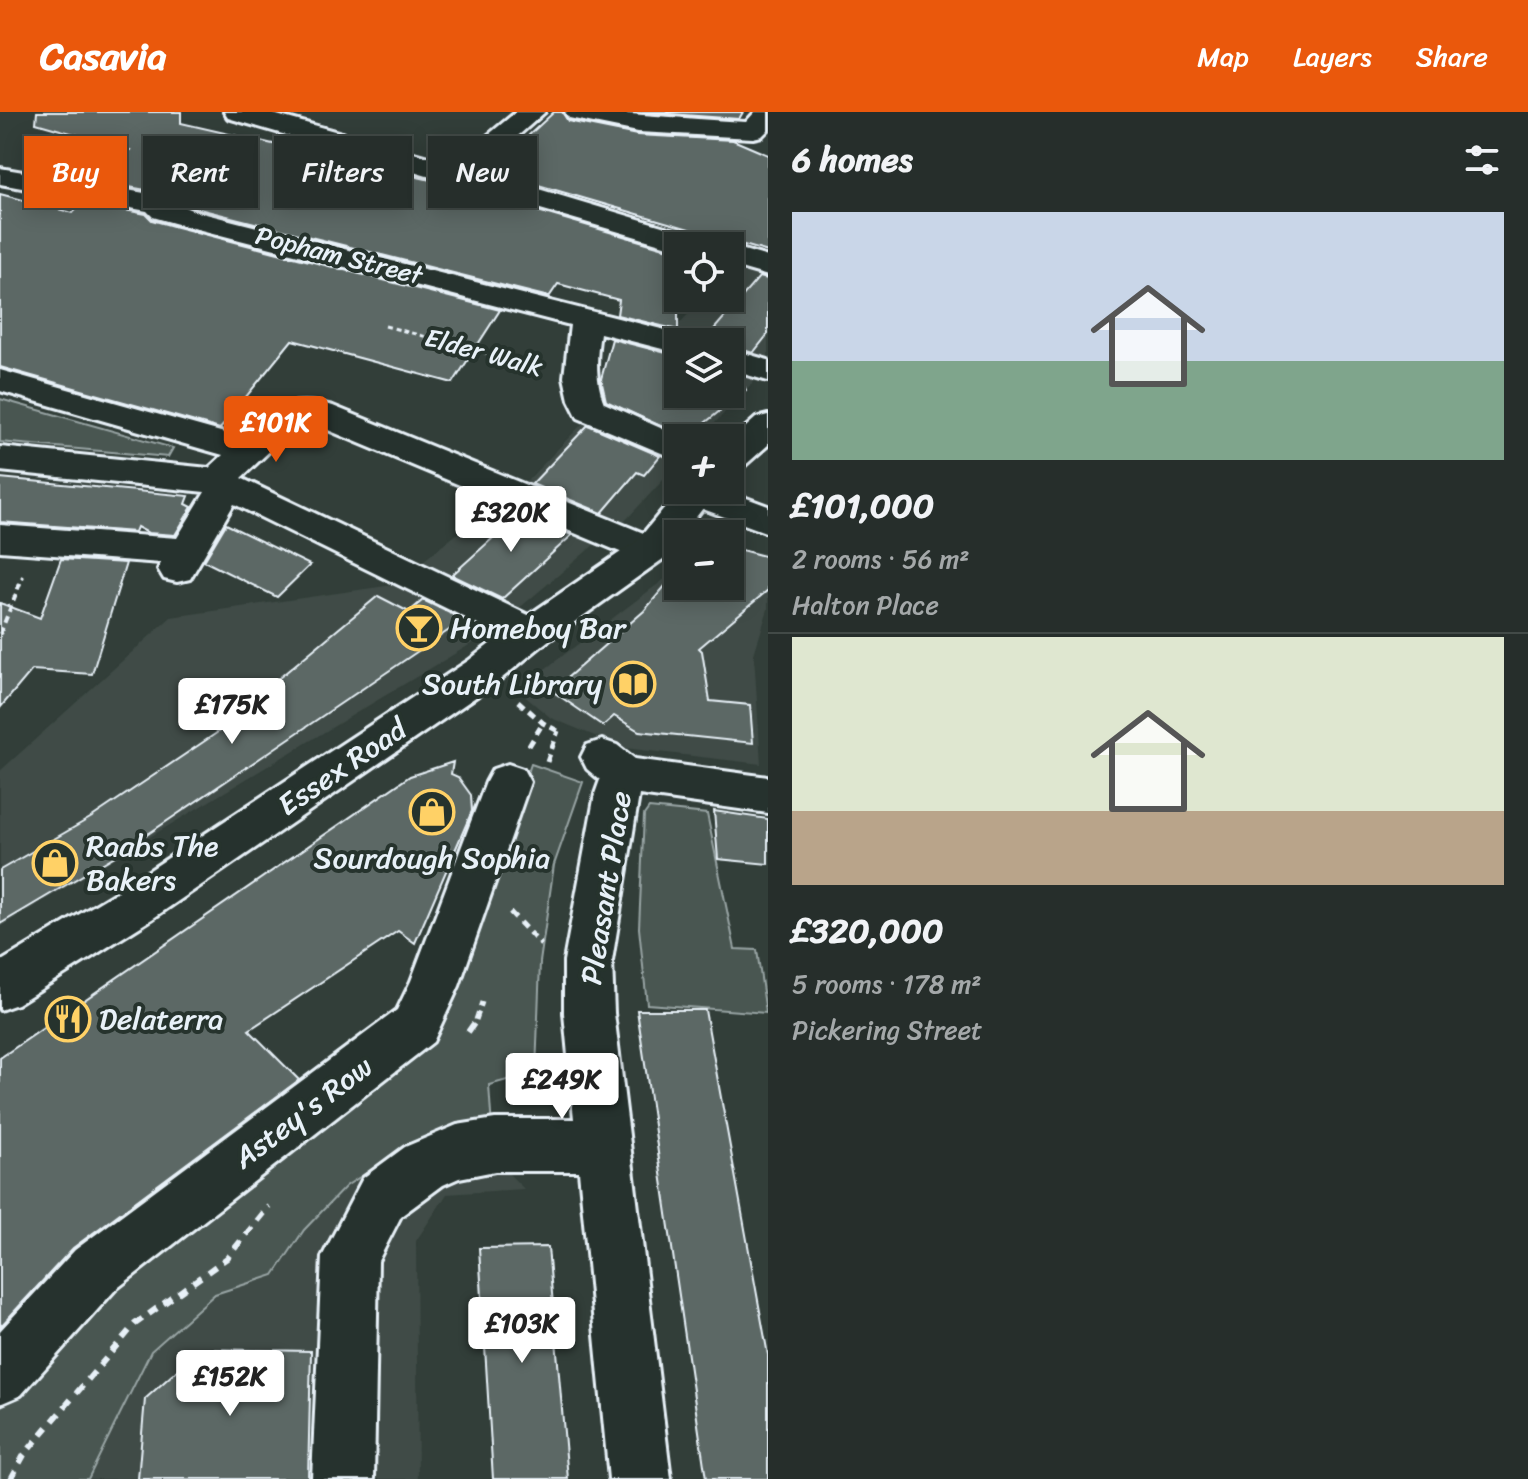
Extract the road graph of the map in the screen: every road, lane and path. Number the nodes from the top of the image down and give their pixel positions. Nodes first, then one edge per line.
1 (237, 112) edge
2 (532, 112) edge
3 (578, 112) edge
4 (767, 118) edge
5 (503, 136) edge
6 (428, 166) edge
7 (0, 176) edge
8 (537, 198) edge
9 (664, 236) edge
10 (744, 259) edge
11 (768, 267) edge
12 (587, 319) junction
13 (385, 326) dead end
14 (664, 339) edge
15 (744, 363) edge
16 (768, 371) edge
17 (582, 378) junction
18 (0, 380) edge
19 (768, 426) edge
20 (664, 443) edge
21 (744, 447) edge
22 (248, 451) junction
23 (0, 459) edge
24 (222, 484) junction
25 (687, 504) edge
26 (729, 504) edge
27 (768, 520) edge
28 (0, 538) edge
29 (37, 541) junction
30 (650, 550) junction
31 (531, 633) junction
32 (0, 634) edge
33 (518, 701) dead end
34 (558, 731) dead end
35 (508, 782) dead end
36 (768, 795) edge
37 (507, 908) dead end
38 (544, 948) dead end
39 (0, 988) edge
40 (603, 1145) junction
41 (0, 1374) edge
42 (343, 1479) edge
43 (640, 1479) edge

1 - 6 street
2 - 5 street
3 - 4 street
7 - 12 street, Popham Street
8 - 9 street
10 - 11 street
12 - 14 street, Popham Street
12 - 17 street, Elder Walk
13 - 17 path, Elder Walk
15 - 16 street
17 - 20 street, Elder Walk
18 - 22 street
19 - 21 street
22 - 24 street
22 - 30 street
23 - 24 street
24 - 29 street
24 - 31 street
25 - 30 street, Essex Road
26 - 27 street
28 - 29 street
29 - 32 path
30 - 31 street, Essex Road
31 - 39 street, Essex Road
33 - 34 path
35 - 41 street, Astey's Row
36 - 40 street, Pleasant Place
37 - 38 path
40 - 42 street
40 - 43 street, Pleasant Place

